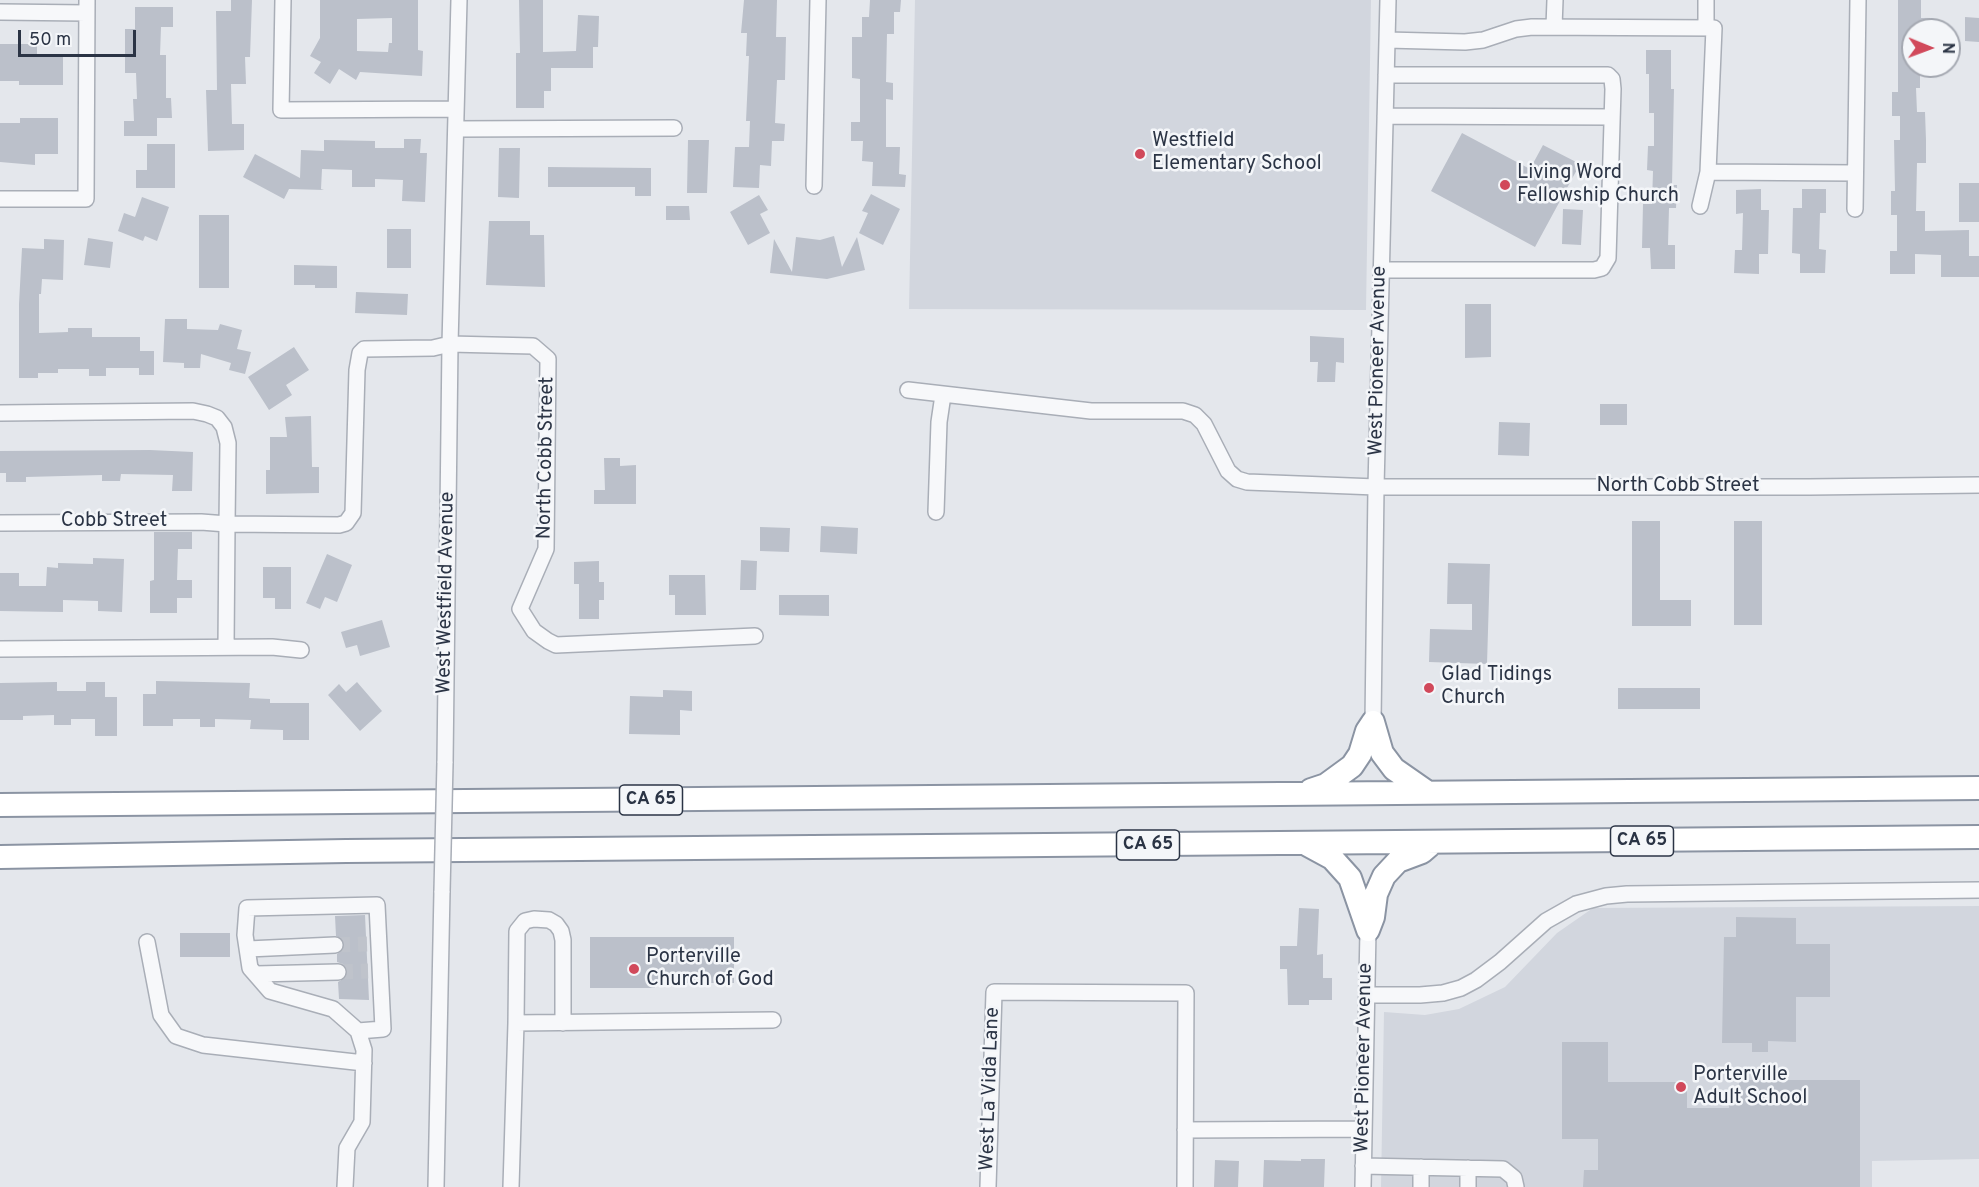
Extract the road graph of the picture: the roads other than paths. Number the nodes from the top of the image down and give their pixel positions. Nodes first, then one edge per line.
1 (283, 0) edge
2 (459, 0) edge
3 (818, 0) edge
4 (1388, 0) edge
5 (1555, 0) edge
6 (1706, 0) edge
7 (1858, 0) edge
8 (86, 6) edge
9 (0, 12) edge
10 (1554, 27) junction
11 (1706, 28) junction
12 (1387, 40) junction
13 (1386, 75) junction
14 (456, 109) junction
15 (1385, 116) junction
16 (1612, 117) junction
17 (674, 128) dead end
18 (456, 129) junction
19 (1708, 172) junction
20 (1856, 172) junction
21 (814, 186) dead end
22 (0, 199) edge
23 (1700, 206) dead end
24 (1855, 209) dead end
25 (1381, 270) junction
26 (450, 344) junction
27 (908, 390) dead end
28 (943, 395) junction
29 (0, 413) edge
30 (1979, 485) edge
31 (1376, 487) junction
32 (936, 512) dead end
33 (0, 523) edge
34 (227, 524) junction
35 (755, 636) dead end
36 (226, 647) junction
37 (0, 649) edge
38 (301, 650) dead end
39 (1373, 722) junction
40 (1979, 788) edge
41 (1428, 792) junction
42 (1301, 794) junction
43 (0, 805) edge
44 (1979, 837) edge
45 (1433, 843) junction
46 (1306, 844) junction
47 (0, 857) edge
48 (1979, 890) edge
49 (1368, 930) junction
50 (147, 942) dead end
51 (335, 945) tunnel mouth
52 (248, 949) junction
53 (338, 972) tunnel mouth
54 (256, 974) junction
55 (1367, 995) junction
56 (773, 1020) dead end
57 (516, 1023) junction
58 (563, 1023) junction
59 (358, 1031) junction
60 (364, 1063) junction
61 (1364, 1129) junction
62 (1185, 1130) junction
63 (1363, 1166) junction
64 (1421, 1167) junction
65 (1468, 1168) junction
66 (345, 1187) edge
67 (436, 1187) edge
68 (511, 1187) edge
69 (988, 1187) edge
70 (1185, 1187) edge
71 (1363, 1187) edge
72 (1421, 1187) edge
73 (1468, 1187) edge
74 (1516, 1187) edge

1 - 14 street
2 - 14 street, West Westfield Avenue
3 - 21 street
4 - 12 street, West Pioneer Avenue
5 - 10 street
6 - 11 street
7 - 20 street
8 - 9 street
8 - 22 street
10 - 11 street
10 - 12 street
11 - 19 street
12 - 13 street, West Pioneer Avenue
13 - 15 street, West Pioneer Avenue
13 - 16 street
14 - 18 street, West Westfield Avenue
15 - 16 street
15 - 25 street, West Pioneer Avenue
16 - 25 street
17 - 18 street
18 - 26 street, West Westfield Avenue
19 - 20 street
19 - 23 street
20 - 24 street
25 - 31 street, West Pioneer Avenue
26 - 34 street, North Cobb Street
26 - 35 street, North Cobb Street
26 - 67 street, West Westfield Avenue, bridge
27 - 28 street, North Cobb Street
28 - 31 street, North Cobb Street
28 - 32 street
29 - 34 street
30 - 31 street, North Cobb Street
31 - 39 street, West Pioneer Avenue
33 - 34 street, Cobb Street
34 - 36 street
36 - 37 street
36 - 38 street
39 - 41 highway
39 - 42 highway
40 - 41 highway, CA 65
41 - 42 highway, CA 65
42 - 43 highway, CA 65
44 - 45 highway, CA 65
45 - 46 highway, CA 65
45 - 49 highway
46 - 47 highway, CA 65
46 - 49 highway
48 - 55 street
49 - 55 street, West Pioneer Avenue
50 - 60 street
51 - 52 street
52 - 54 street
52 - 59 street
53 - 54 street
54 - 59 street
55 - 61 street, West Pioneer Avenue
56 - 58 street
57 - 58 street
57 - 58 street
57 - 68 street
59 - 60 street
60 - 66 street
61 - 62 street
61 - 63 street, West Pioneer Avenue
62 - 69 street, West La Vida Lane
62 - 70 street
63 - 64 street
63 - 71 street, West Pioneer Avenue
64 - 65 street
64 - 72 street
65 - 73 street
65 - 74 street

